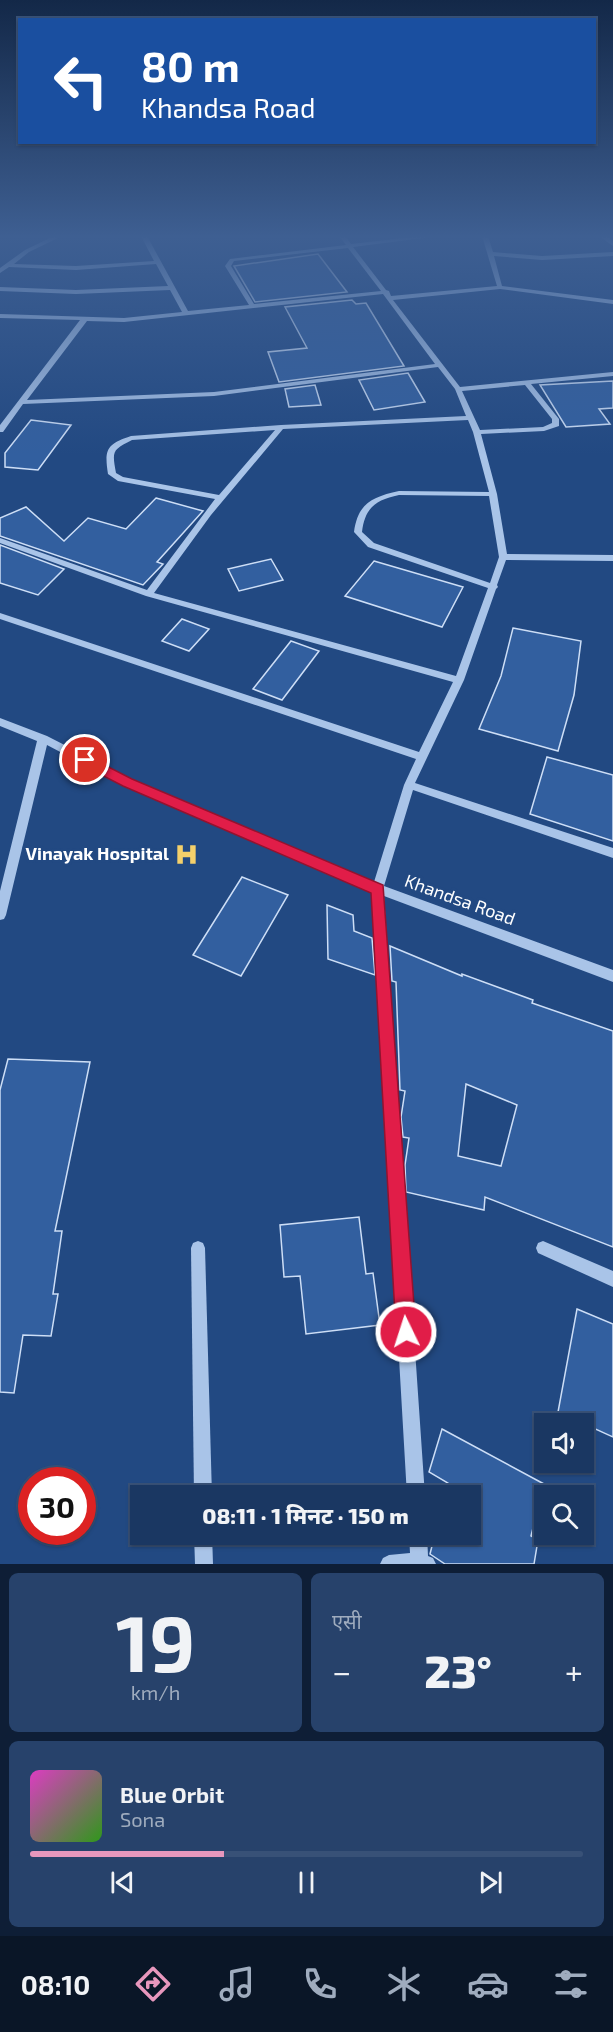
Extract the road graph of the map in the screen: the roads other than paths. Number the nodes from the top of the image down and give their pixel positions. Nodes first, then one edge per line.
1 (183, 309) edge
2 (234, 309) edge
3 (399, 309) edge
4 (186, 314) junction
5 (0, 316) edge
6 (84, 320) junction
7 (440, 365) junction
8 (613, 374) edge
9 (526, 383) junction
10 (458, 389) junction
11 (23, 402) junction
12 (471, 418) junction
13 (281, 427) junction
14 (0, 430) edge
15 (477, 432) junction
16 (494, 494) junction
17 (220, 498) junction
18 (0, 540) edge
19 (503, 557) junction
20 (613, 558) edge
21 (494, 587) junction
22 (148, 594) junction
23 (0, 615) edge
24 (459, 680) junction
25 (0, 722) edge
26 (43, 739) junction
27 (422, 757) junction
28 (409, 785) junction
29 (613, 854) edge
30 (378, 889) junction
31 (0, 915) edge
32 (613, 976) edge
33 (198, 1248) dead end
34 (543, 1248) dead end
35 (613, 1278) edge
36 (203, 1485) edge
37 (415, 1485) edge
38 (203, 1545) edge
39 (420, 1545) edge
40 (422, 1563) edge
41 (204, 1564) edge
42 (389, 1564) edge

1 - 4 street
2 - 4 street
3 - 7 street
4 - 6 street
5 - 6 street
6 - 11 street
7 - 10 street
7 - 11 street
8 - 9 street
9 - 10 street
9 - 15 street
10 - 12 street
11 - 14 street
12 - 13 street
12 - 15 street
13 - 17 street
13 - 17 street
15 - 16 street
16 - 19 street
16 - 21 street
17 - 22 street
18 - 22 street
19 - 20 street
19 - 21 street
21 - 24 street
22 - 24 street
23 - 27 street
24 - 27 street
25 - 26 street, Khandsa Road
26 - 30 street, Khandsa Road
26 - 31 street
27 - 28 street
28 - 29 street
28 - 30 street
30 - 32 street, Khandsa Road
30 - 37 street
33 - 36 street
34 - 35 street
38 - 41 street
39 - 40 street
40 - 42 street

